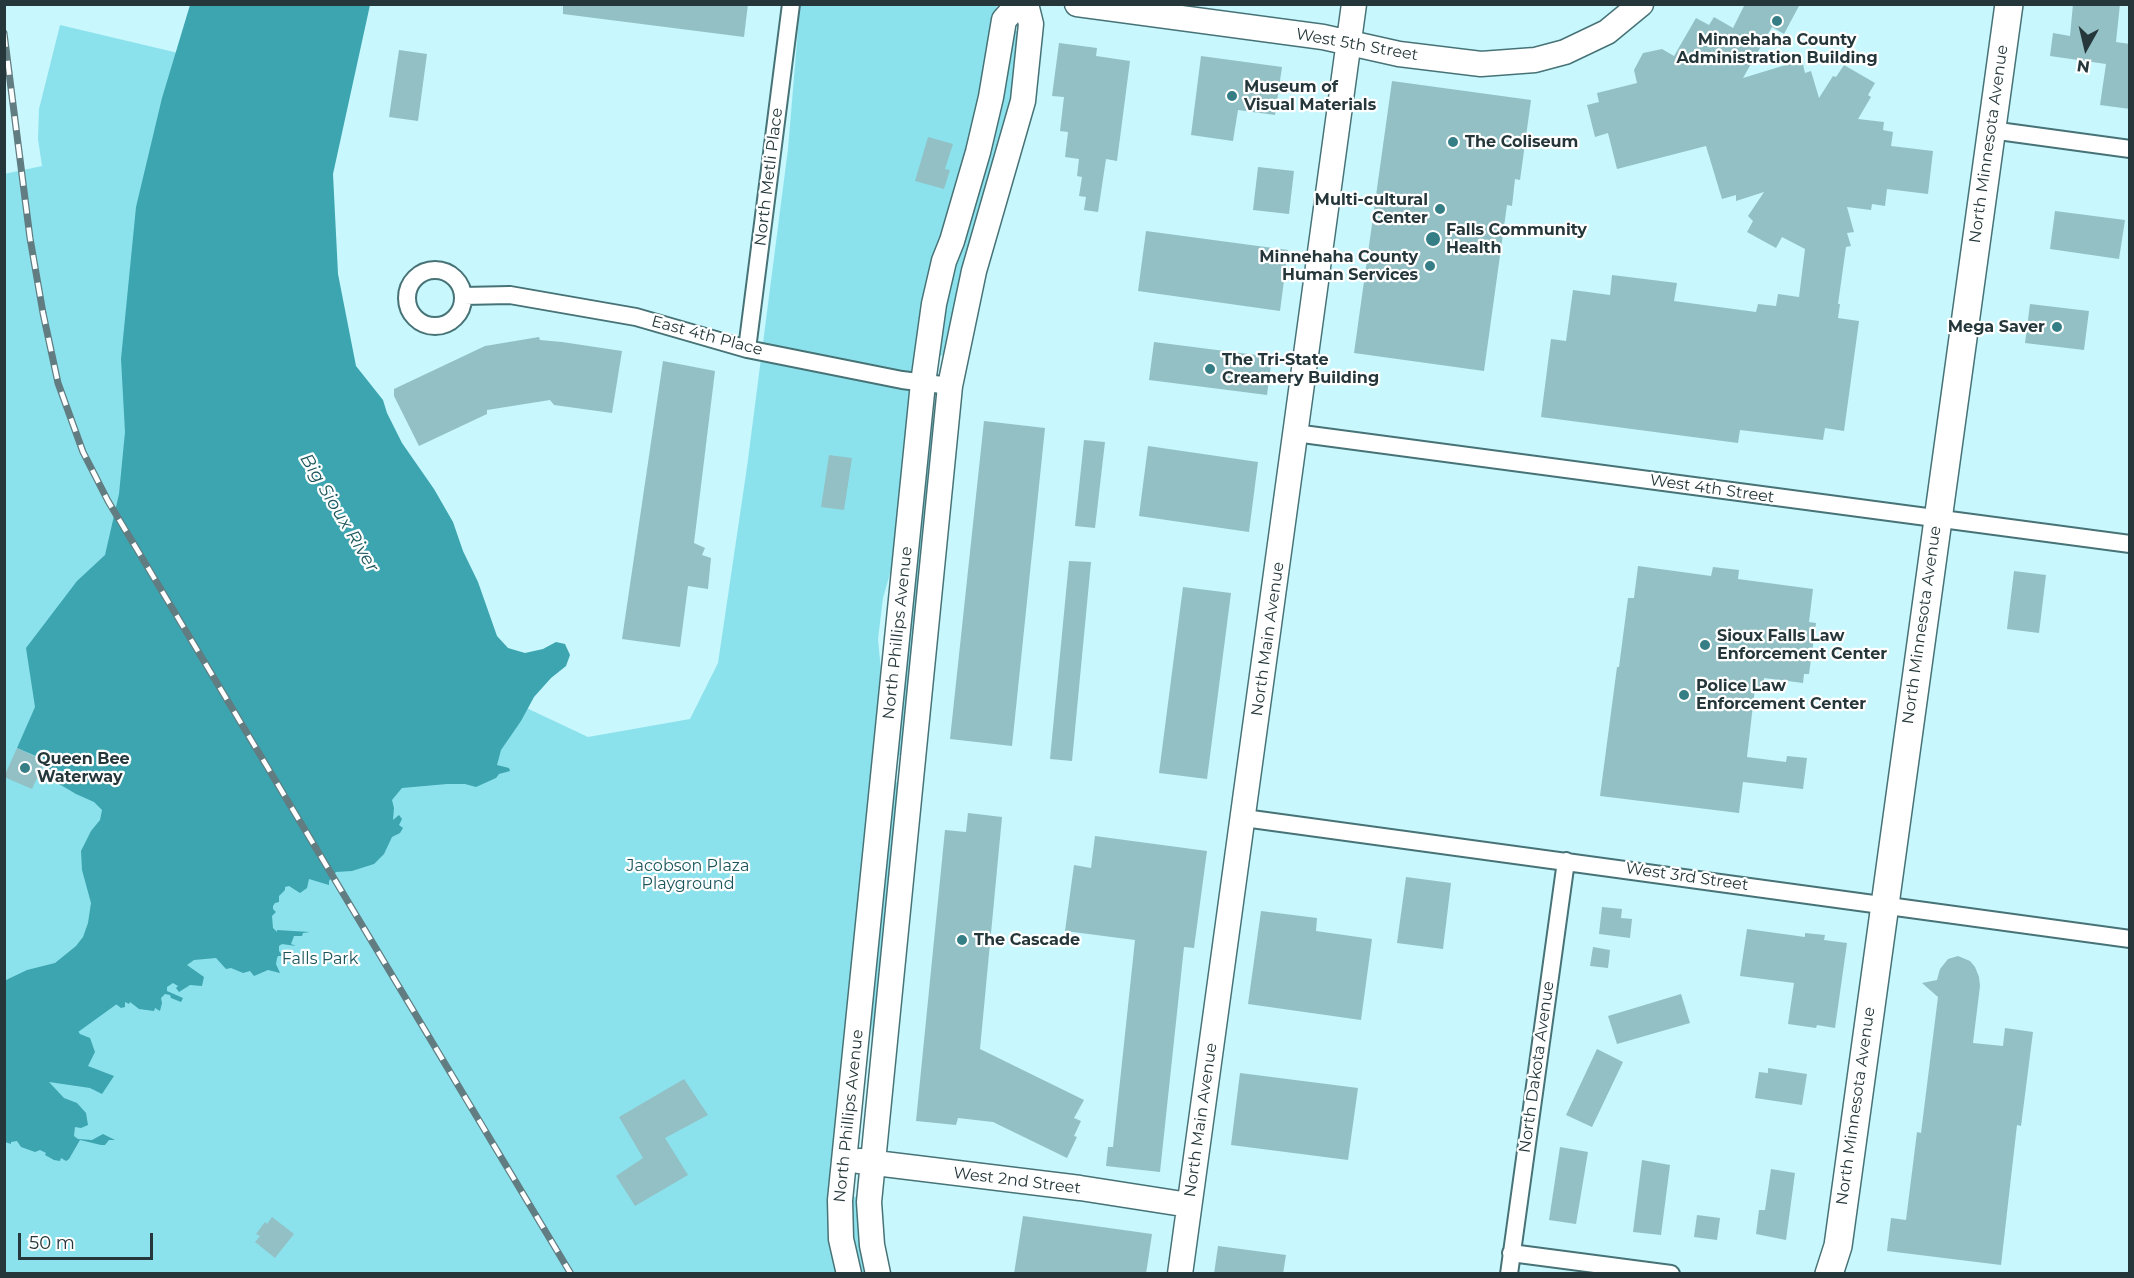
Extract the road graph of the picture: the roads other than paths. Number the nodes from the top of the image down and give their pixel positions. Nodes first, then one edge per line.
1 (791, 4) edge
2 (1018, 4) edge
3 (1026, 4) edge
4 (1077, 4) edge
5 (1354, 4) edge
6 (2009, 4) edge
7 (1634, 11) edge
8 (1350, 42) junction
9 (1991, 130) junction
10 (2130, 149) edge
11 (463, 296) dead end
12 (747, 349) junction
13 (923, 382) junction
14 (950, 386) junction
15 (1295, 433) junction
16 (1937, 518) junction
17 (2130, 544) edge
18 (1244, 818) junction
19 (1566, 861) junction
20 (1884, 904) junction
21 (2130, 939) edge
22 (844, 1160) junction
23 (872, 1163) junction
24 (1189, 1204) junction
25 (1838, 1246) junction
26 (1511, 1252) junction
27 (849, 1274) edge
28 (878, 1274) edge
29 (1180, 1274) edge
30 (1509, 1274) edge
31 (1671, 1274) edge
32 (1829, 1274) edge
33 (1846, 1274) edge

1 - 12 street, North Metli Place
2 - 13 street, North Phillips Avenue
3 - 14 street, North Phillips Avenue
4 - 8 street, West 5th Street
5 - 8 street, North Main Avenue
6 - 9 main road, North Minnesota Avenue
7 - 8 street, West 5th Street
8 - 15 street, North Main Avenue
9 - 10 street
9 - 16 main road, North Minnesota Avenue
11 - 12 street, East 4th Place
12 - 13 street, East 4th Place
13 - 14 street, East 4th Place
13 - 22 street, North Phillips Avenue
14 - 23 street, North Phillips Avenue
15 - 16 street, West 4th Street
15 - 18 street, North Main Avenue
16 - 17 street, West 4th Street
16 - 20 main road, North Minnesota Avenue
18 - 19 street, West 3rd Street
18 - 24 street, North Main Avenue
19 - 20 street, West 3rd Street
19 - 26 street, North Dakota Avenue
20 - 21 street, West 3rd Street
20 - 25 main road, North Minnesota Avenue
22 - 23 street, West 2nd Street
22 - 27 street, North Phillips Avenue
23 - 24 street, West 2nd Street
23 - 28 street, North Phillips Avenue
24 - 29 street, North Main Avenue
25 - 32 main road, North Minnesota Avenue
25 - 33 main road, North Minnesota Avenue
26 - 30 street, North Dakota Avenue
26 - 31 street

